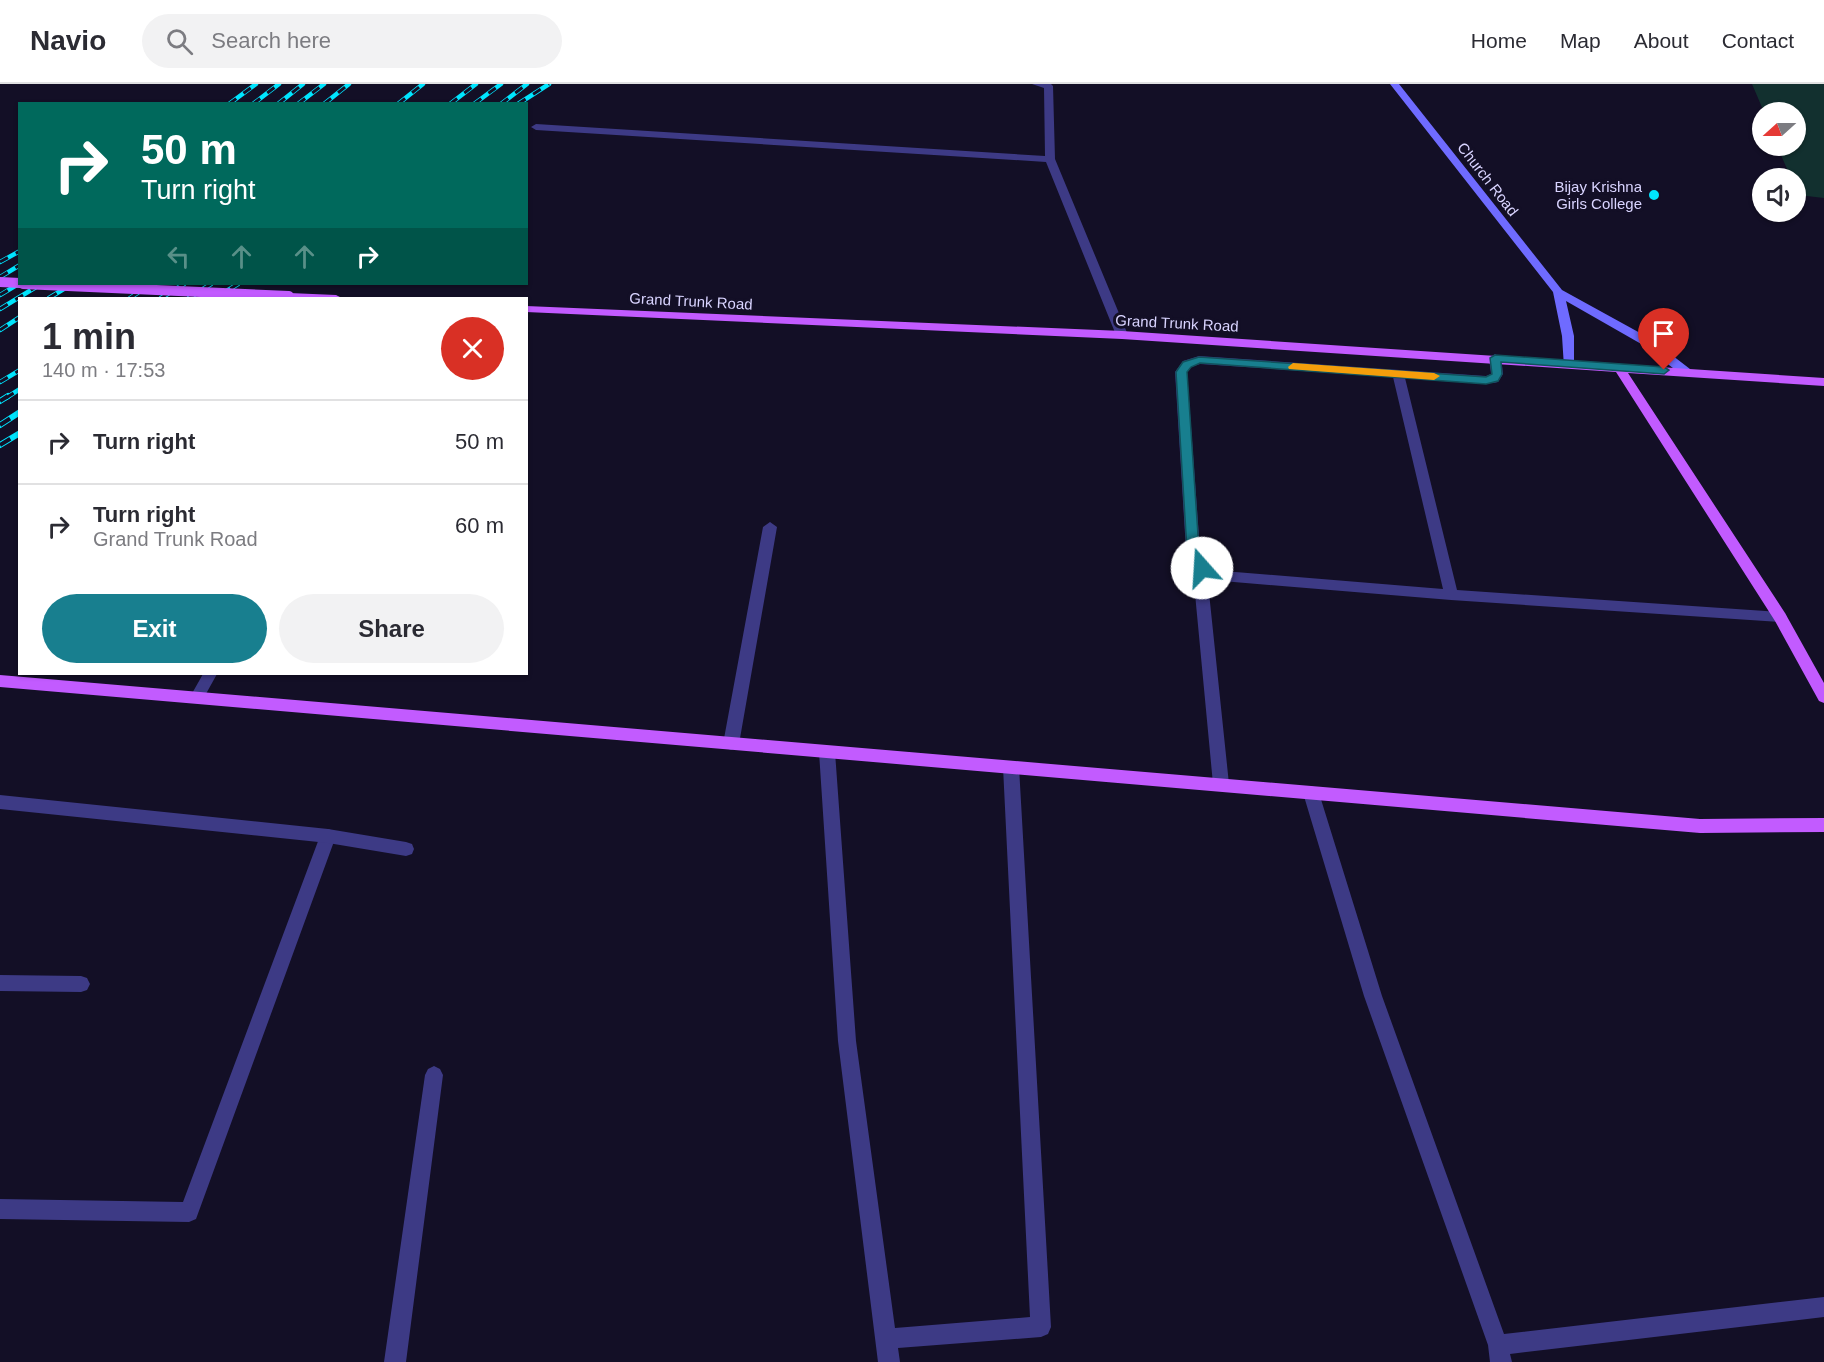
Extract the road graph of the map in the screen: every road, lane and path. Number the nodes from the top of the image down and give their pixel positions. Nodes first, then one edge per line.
1 (1036, 84) edge
2 (1394, 84) edge
3 (537, 127) dead end
4 (1050, 159) junction
5 (0, 282) edge
6 (18, 283) edge
7 (62, 285) edge
8 (1558, 292) junction
9 (312, 297) edge
10 (528, 309) edge
11 (1122, 335) junction
12 (1495, 358) junction
13 (1568, 364) junction
14 (1619, 368) junction
15 (1686, 372) junction
16 (1398, 374) junction
17 (1824, 382) edge
18 (770, 526) dead end
19 (1201, 583) dead end
20 (1451, 596) junction
21 (1780, 617) junction
22 (209, 675) edge
23 (0, 681) edge
24 (1824, 697) edge
25 (197, 698) junction
26 (731, 744) junction
27 (827, 752) junction
28 (1011, 767) junction
29 (1221, 784) junction
30 (1311, 793) junction
31 (0, 802) edge
32 (1824, 825) edge
33 (328, 836) junction
34 (406, 849) dead end
35 (0, 983) edge
36 (81, 984) dead end
37 (434, 1075) dead end
38 (0, 1209) edge
39 (1824, 1306) edge
40 (886, 1339) junction
41 (1500, 1354) edge
42 (395, 1362) edge
43 (889, 1362) edge

1 - 4 street
2 - 8 street, Church Road
3 - 4 street
4 - 11 street
5 - 6 main road, bridge
7 - 9 main road, bridge
8 - 13 street
8 - 15 street
10 - 11 main road, Grand Trunk Road
11 - 12 main road, Grand Trunk Road
12 - 13 main road, Grand Trunk Road
12 - 16 street
13 - 14 main road, Grand Trunk Road
14 - 15 main road, Grand Trunk Road
14 - 21 main road
15 - 17 main road, Grand Trunk Road
16 - 20 street
16 - 20 street
18 - 26 street
19 - 29 street
20 - 21 street
21 - 24 main road
22 - 25 street
23 - 25 main road
25 - 26 main road
26 - 27 main road
27 - 28 main road
27 - 40 street
28 - 29 main road
28 - 40 street
29 - 30 main road
30 - 32 main road
30 - 41 street
31 - 33 street
33 - 34 street
33 - 38 street
35 - 36 street
37 - 42 street
39 - 41 street
40 - 43 street

